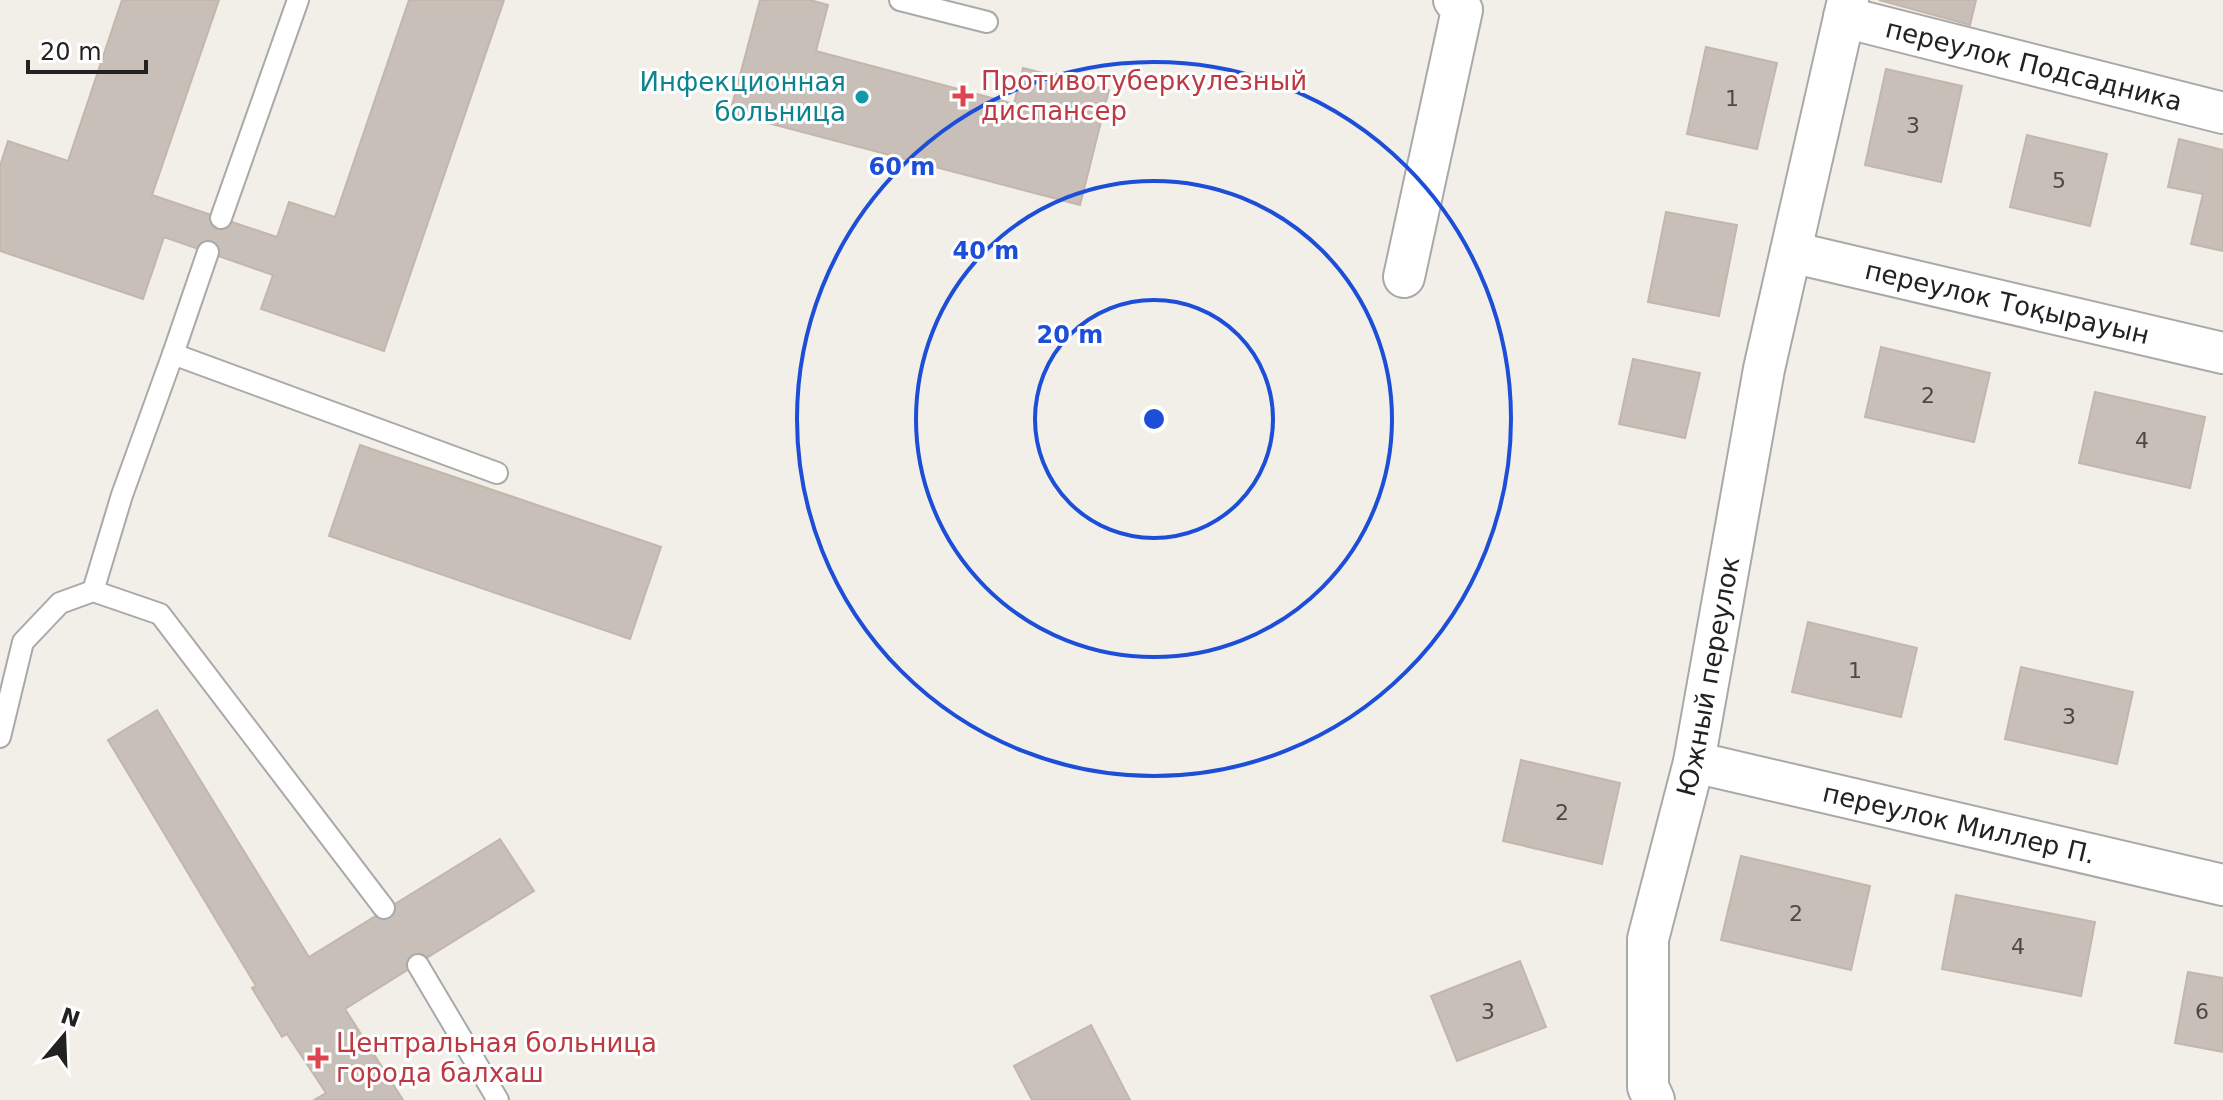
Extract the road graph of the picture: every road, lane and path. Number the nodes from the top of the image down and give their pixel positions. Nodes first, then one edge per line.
1 (298, 0) edge
2 (900, 0) edge
3 (1454, 0) edge
4 (1846, 8) edge
5 (987, 22) dead end
6 (2223, 113) edge
7 (221, 218) dead end
8 (208, 252) dead end
9 (1791, 252) junction
10 (1404, 277) dead end
11 (2223, 353) edge
12 (173, 354) junction
13 (497, 473) dead end
14 (93, 591) junction
15 (0, 737) edge
16 (1694, 762) junction
17 (2223, 885) edge
18 (384, 908) dead end
19 (418, 965) dead end
20 (498, 1100) edge
21 (1654, 1100) edge

1 - 7 lane
2 - 5 lane
3 - 10 street
4 - 6 street, переулок Подсадника
4 - 9 street, Южный переулок
8 - 12 lane
9 - 11 street, переулок Тоқырауын
9 - 16 street, Южный переулок
12 - 13 lane
12 - 14 lane
14 - 15 lane
14 - 18 lane
16 - 17 street, переулок Миллер П.
16 - 21 street, Южный переулок
19 - 20 lane

